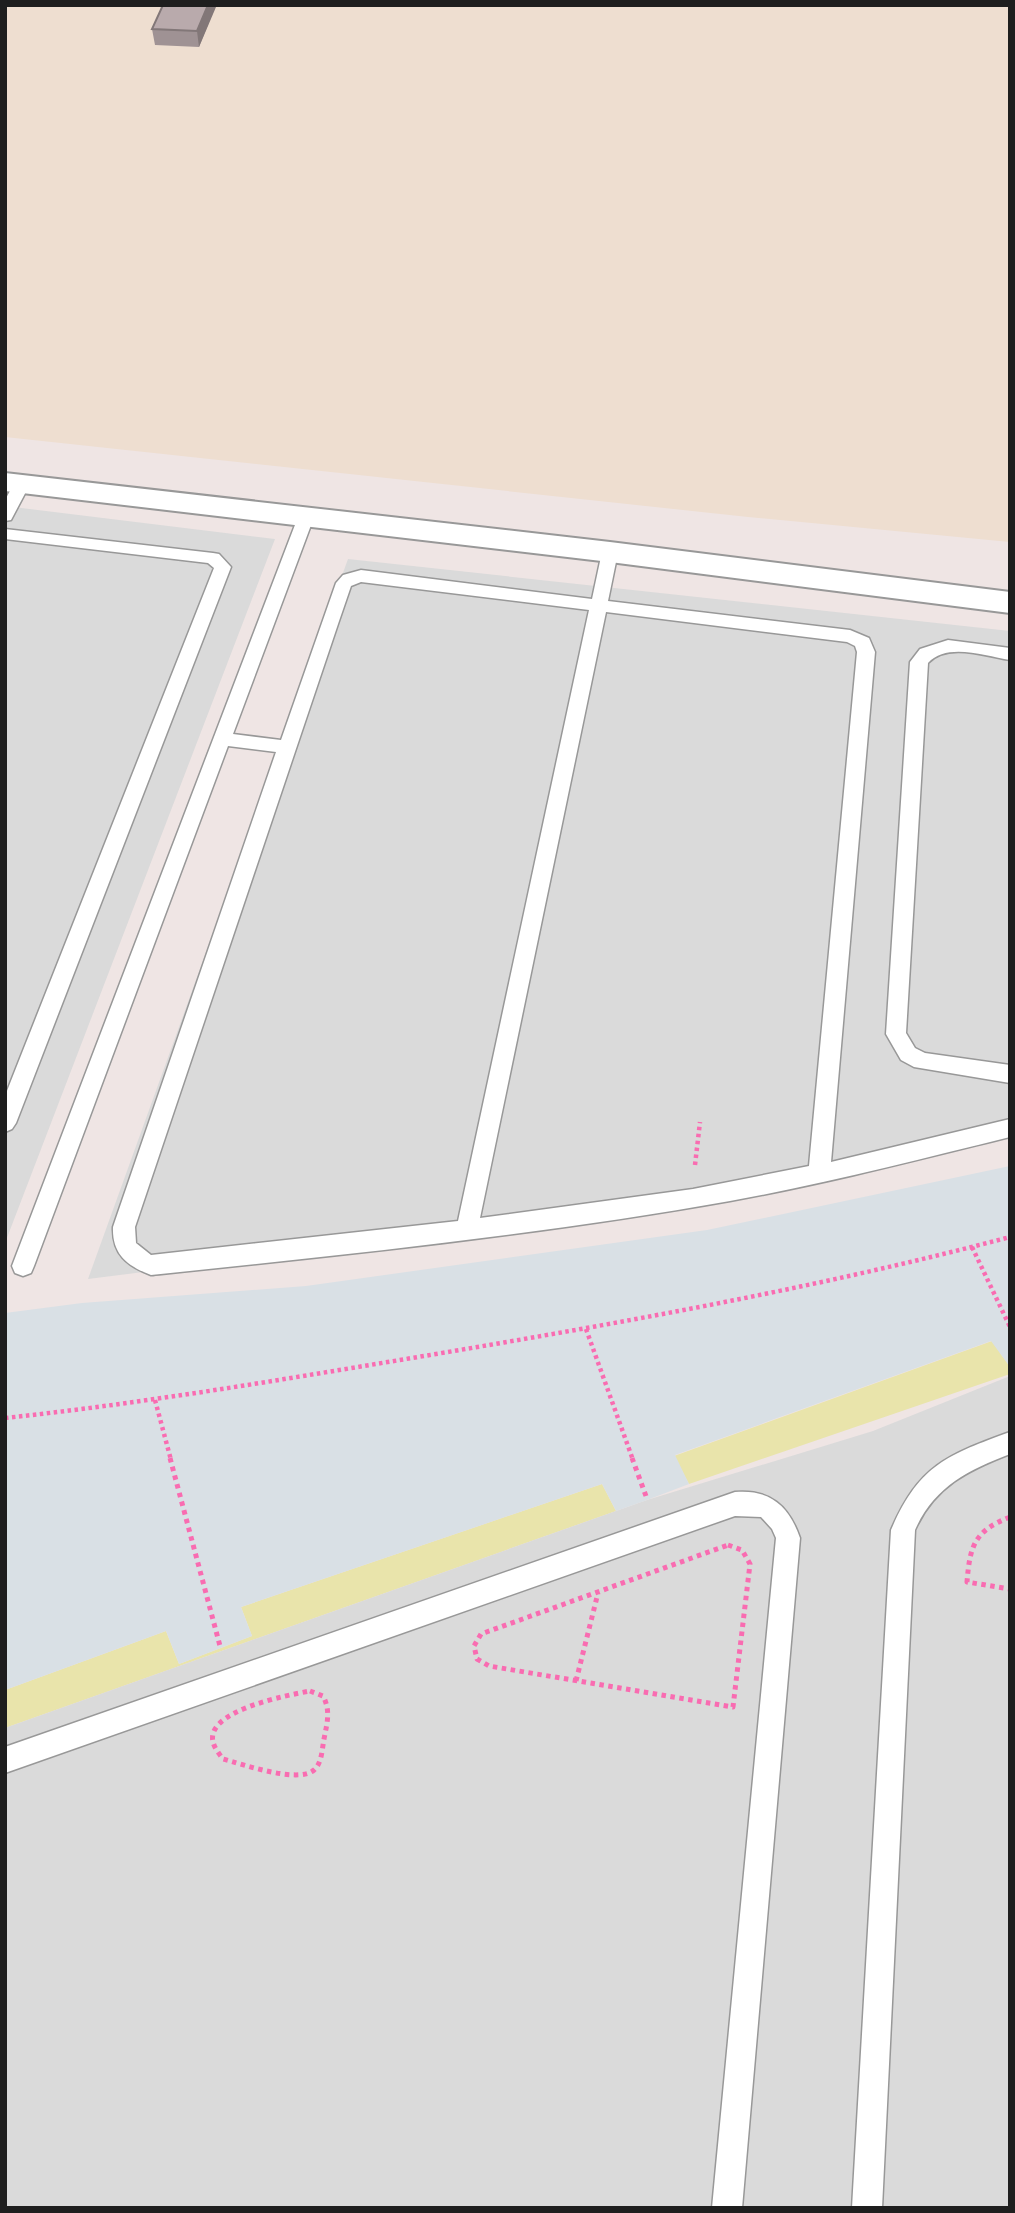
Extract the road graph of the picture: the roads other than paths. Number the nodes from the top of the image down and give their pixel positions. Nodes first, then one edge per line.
1 (14, 483) edge
2 (5, 516) edge
3 (306, 517) junction
4 (5, 534) edge
5 (610, 552) junction
6 (600, 603) junction
7 (1010, 603) edge
8 (1010, 654) edge
9 (222, 739) junction
10 (287, 747) junction
11 (1010, 1074) edge
12 (5, 1123) edge
13 (1010, 1128) edge
14 (819, 1173) junction
15 (467, 1228) junction
16 (23, 1266) dead end
17 (1010, 1443) edge
18 (5, 1760) edge
19 (727, 2208) edge
20 (867, 2208) edge

1 - 2 lane
1 - 3 street
3 - 5 street
3 - 9 lane
4 - 12 lane
5 - 6 lane
5 - 7 street
6 - 10 lane
6 - 14 lane
6 - 15 lane
8 - 11 lane
9 - 10 lane
9 - 16 lane
10 - 15 lane
13 - 14 lane
14 - 15 lane
17 - 20 lane
18 - 19 lane

